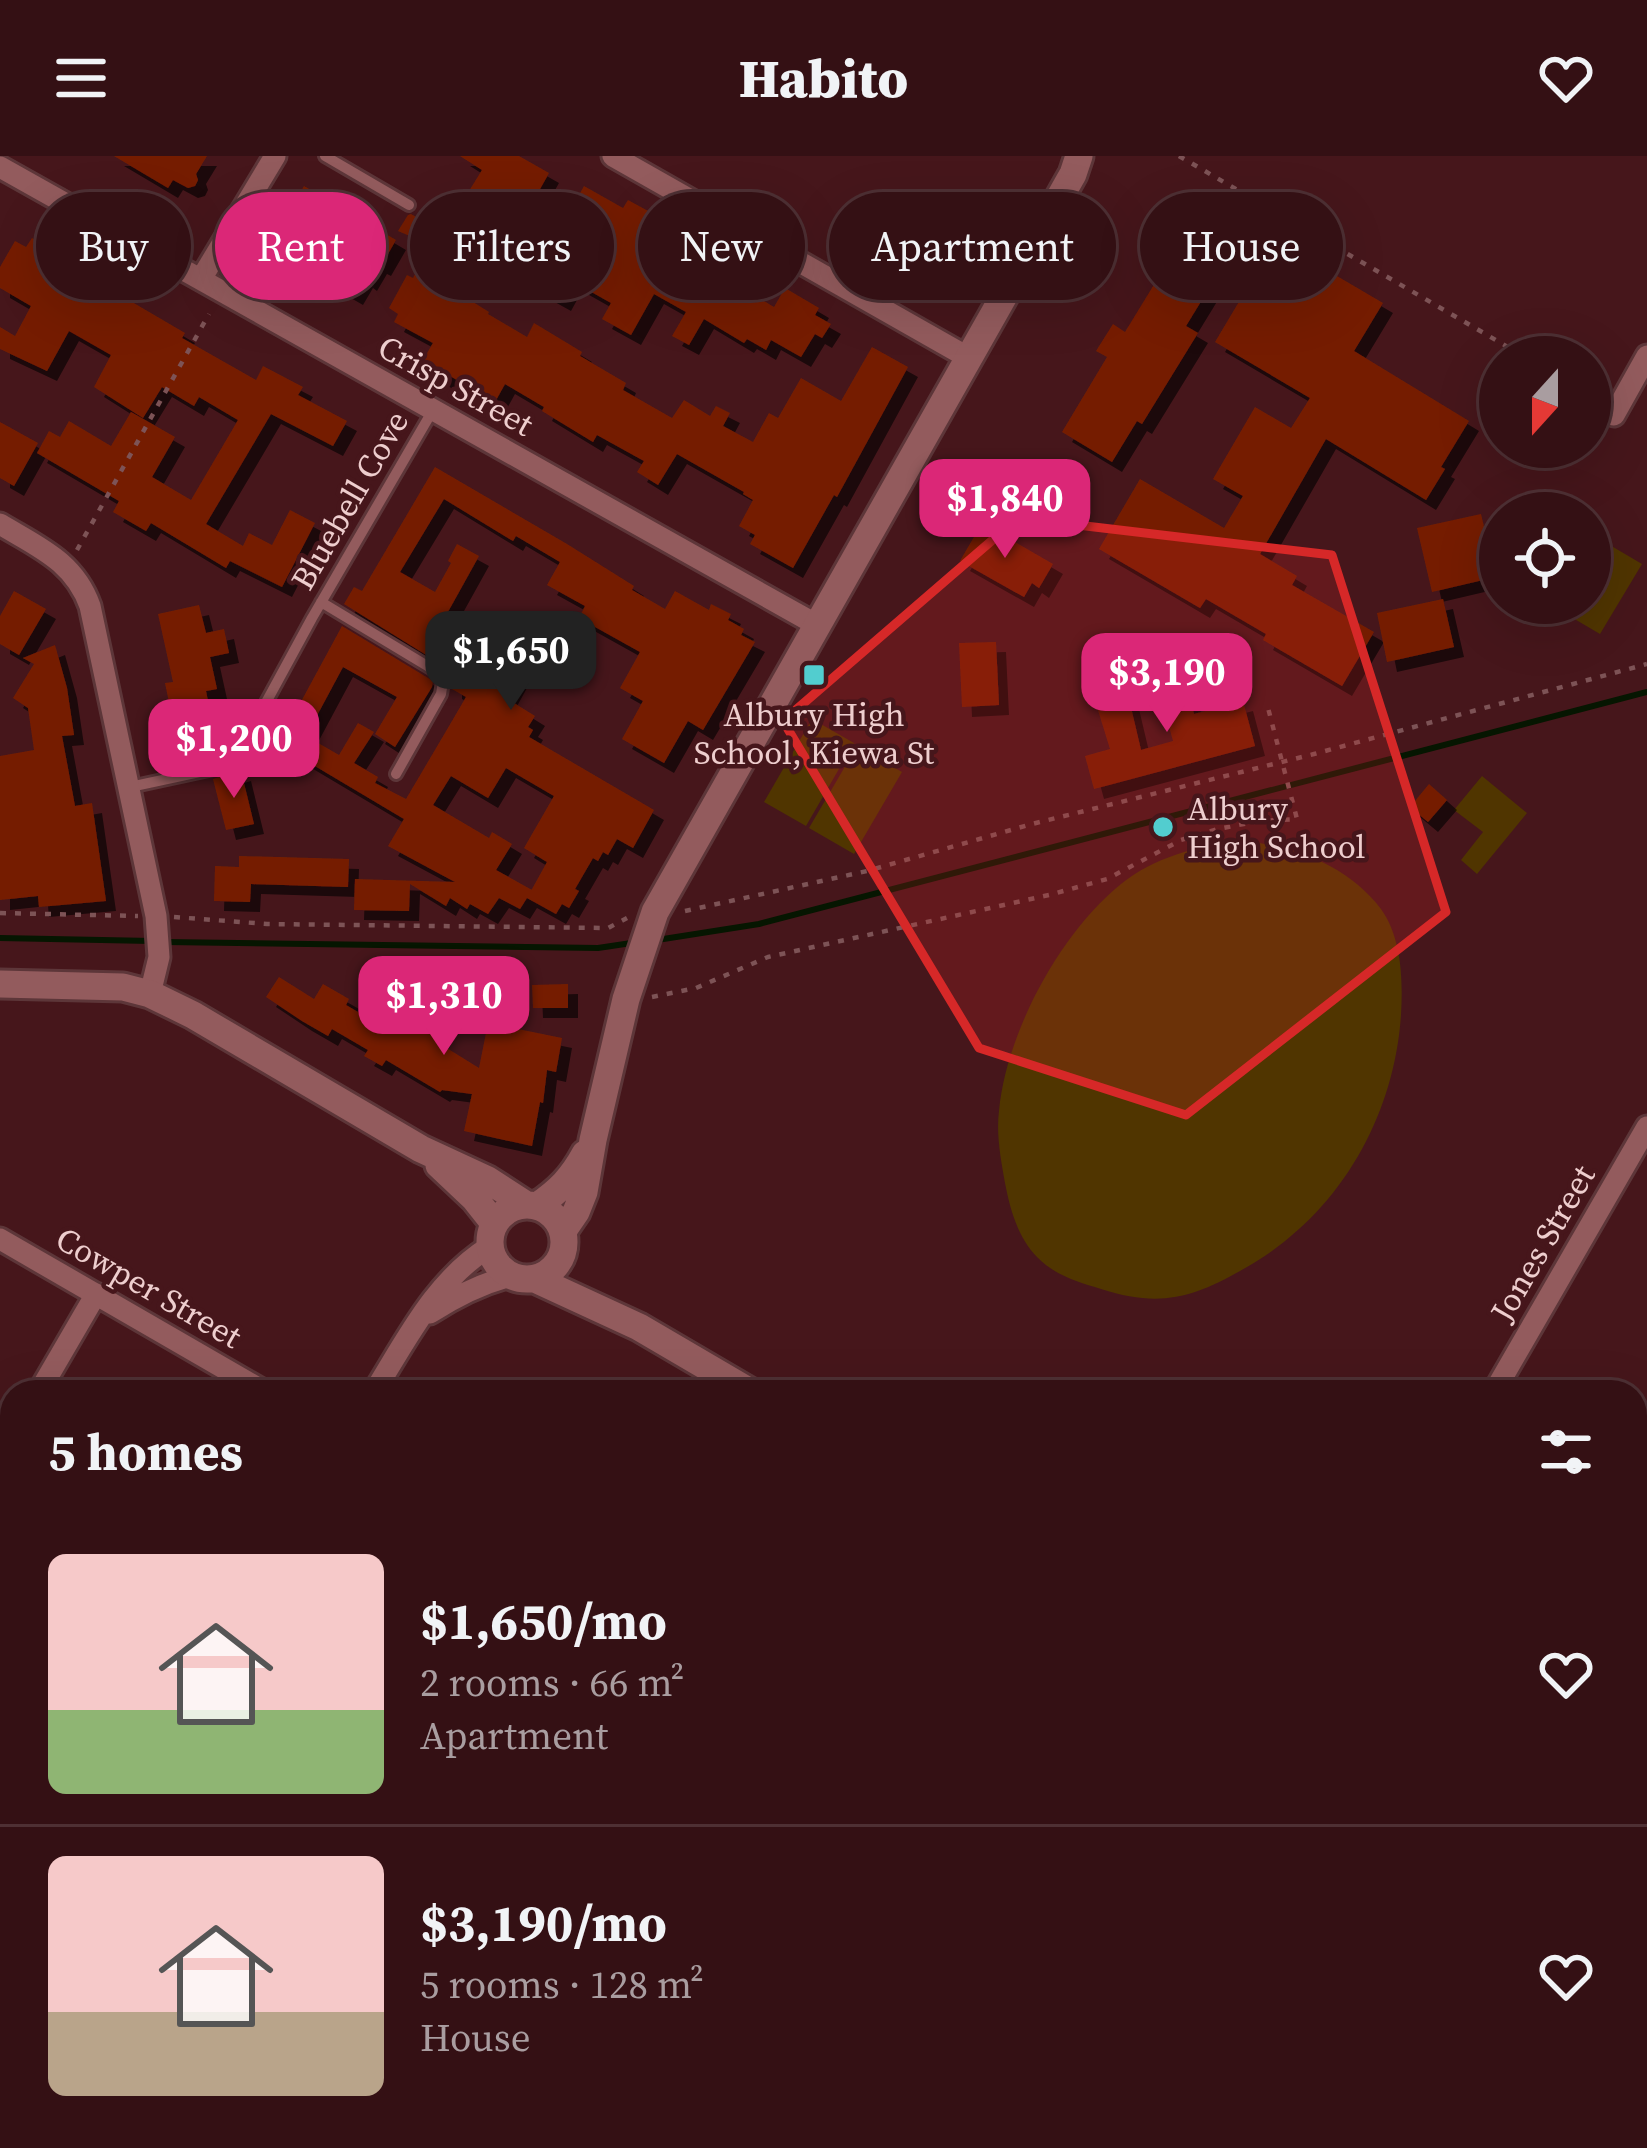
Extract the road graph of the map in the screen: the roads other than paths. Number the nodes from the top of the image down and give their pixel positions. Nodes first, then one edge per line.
1 (275, 156) edge
2 (325, 156) edge
3 (613, 156) edge
4 (1096, 156) edge
5 (1076, 165) edge
6 (0, 168) edge
7 (409, 205) dead end
8 (201, 280) junction
9 (1647, 356) edge
10 (969, 358) junction
11 (434, 410) junction
12 (1614, 415) dead end
13 (0, 524) edge
14 (321, 602) junction
15 (817, 625) junction
16 (396, 774) dead end
17 (128, 787) junction
18 (0, 984) edge
19 (150, 994) junction
20 (1647, 1127) edge
21 (592, 1140) junction
22 (421, 1149) junction
23 (531, 1205) junction
24 (491, 1235) junction
25 (0, 1239) edge
26 (562, 1243) junction
27 (522, 1277) junction
28 (96, 1294) junction
29 (417, 1321) junction
30 (639, 1327) junction
31 (46, 1380) edge
32 (244, 1380) edge
33 (381, 1380) edge
34 (730, 1380) edge
35 (1500, 1380) edge

1 - 8 street
2 - 7 lane
3 - 10 street
4 - 5 street
5 - 10 street
6 - 8 street, Crisp Street
8 - 11 street, Crisp Street
9 - 12 street
10 - 15 street
11 - 14 lane, Bluebell Cove
11 - 15 street, Crisp Street
13 - 17 street
14 - 16 lane
14 - 17 lane, Bluebell Cove
15 - 21 street
17 - 19 street
18 - 19 street
19 - 22 street
20 - 35 street, Jones Street
21 - 23 street
21 - 26 street
22 - 23 street
22 - 24 street
23 - 24 street
23 - 26 street
24 - 27 street
24 - 29 street
25 - 28 street, Cowper Street
26 - 27 street
26 - 30 street
27 - 29 street
27 - 30 street
28 - 31 street
28 - 32 street, Cowper Street
29 - 33 street
30 - 34 street

